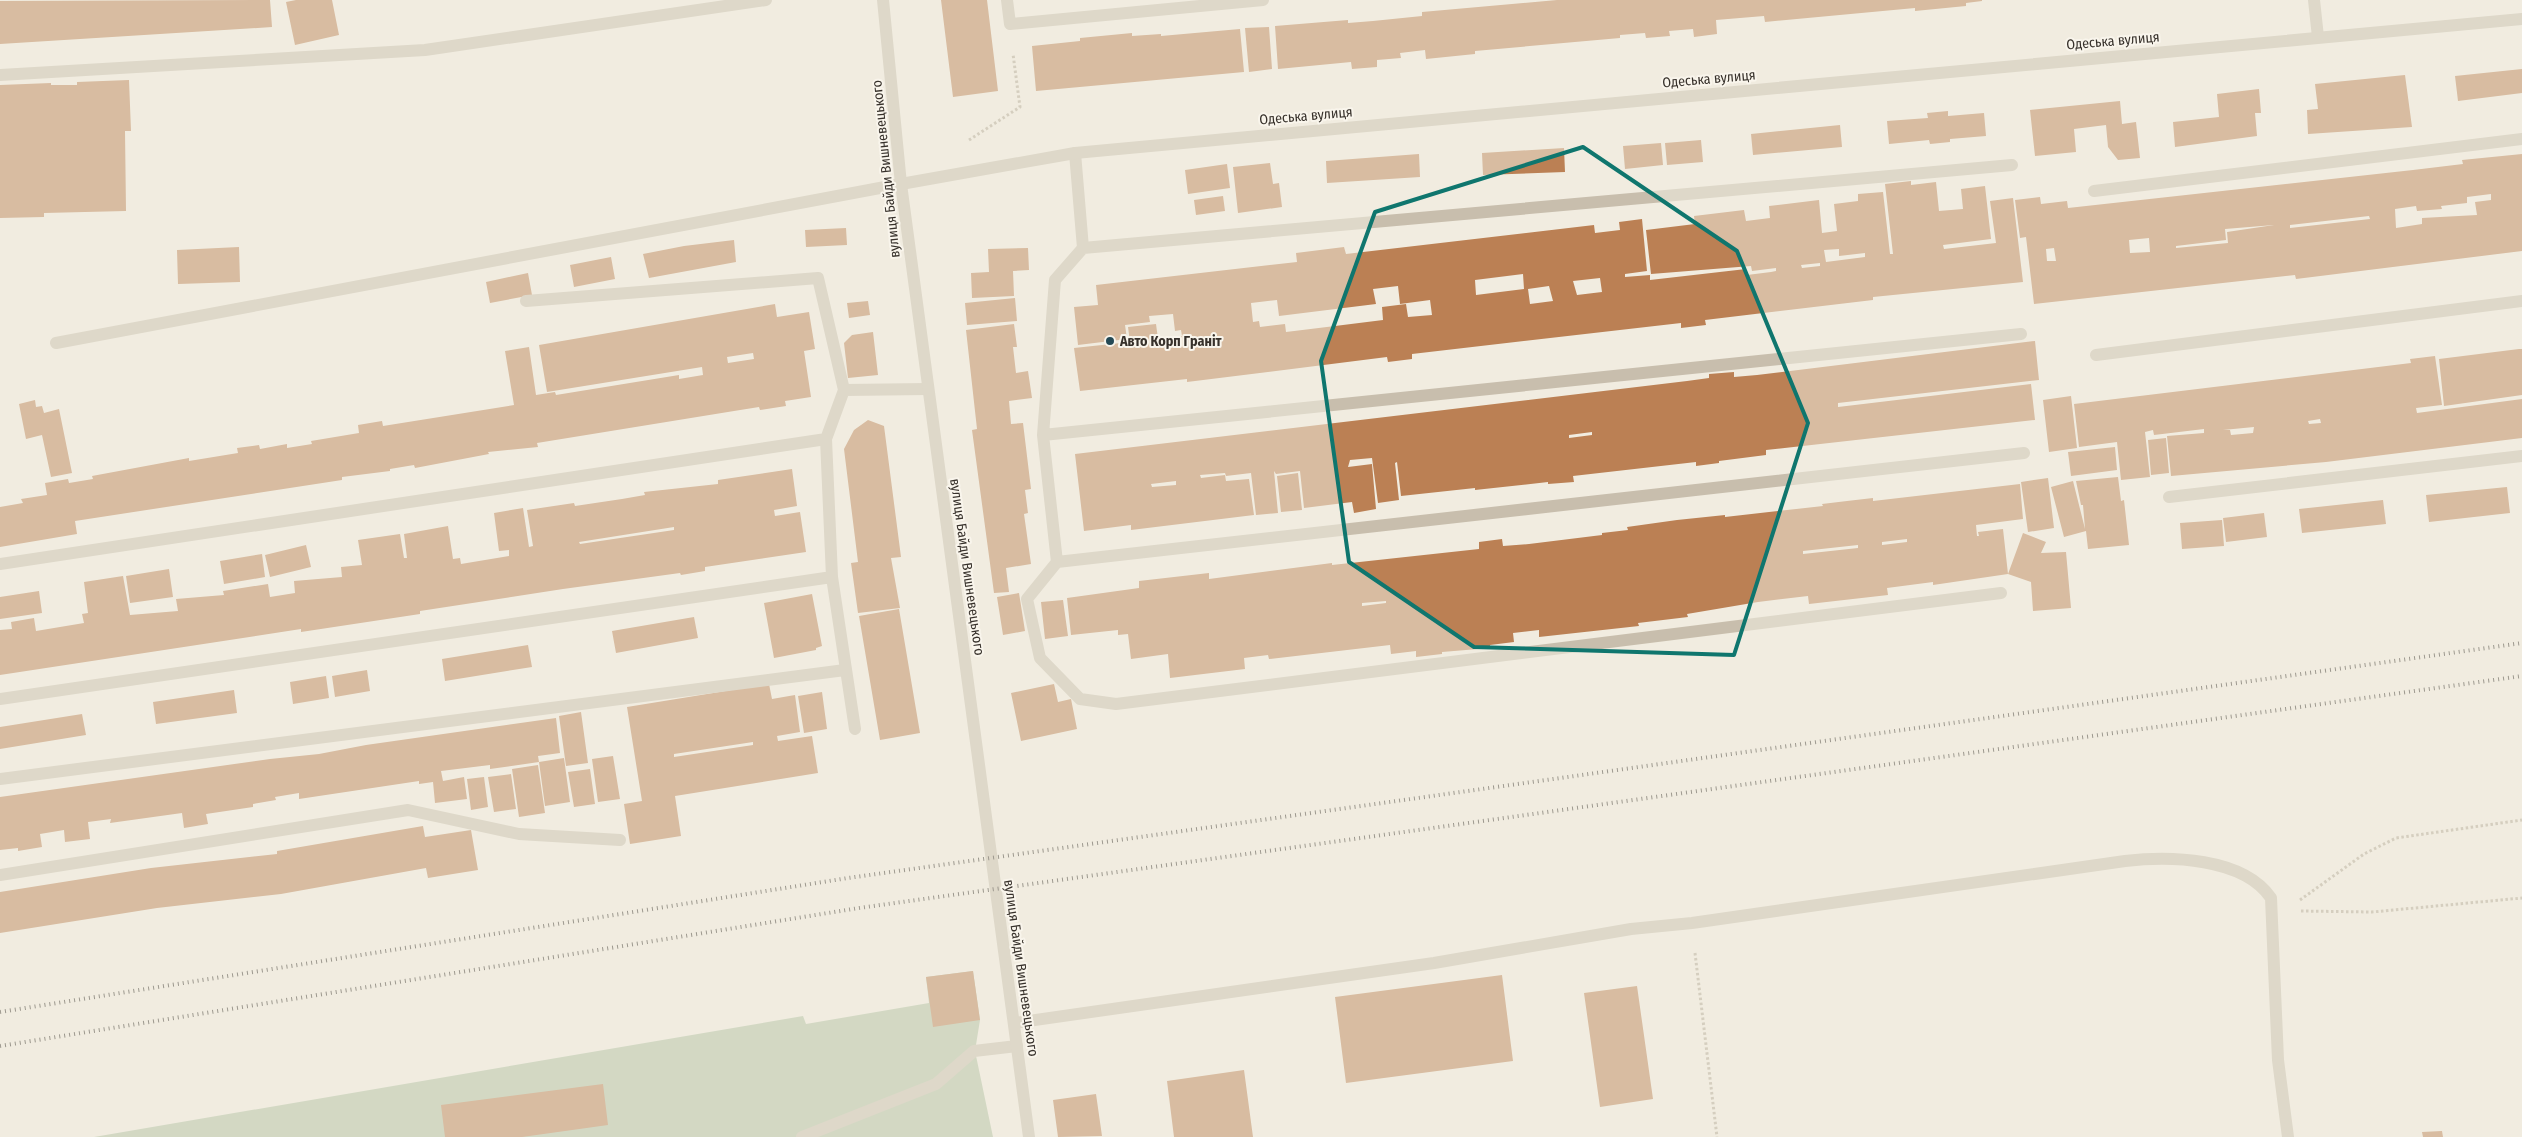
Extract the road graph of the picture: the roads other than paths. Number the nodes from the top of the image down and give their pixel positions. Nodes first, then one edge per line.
1 (766, 0) edge
2 (883, 0) edge
3 (1007, 0) edge
4 (1263, 0) edge
5 (2314, 0) edge
6 (2522, 18) edge
7 (2318, 38) junction
8 (0, 75) edge
9 (2522, 139) edge
10 (1076, 153) junction
11 (2012, 165) dead end
12 (901, 184) junction
13 (2094, 191) dead end
14 (1083, 248) junction
15 (526, 301) dead end
16 (2522, 301) edge
17 (2021, 334) dead end
18 (56, 343) dead end
19 (2096, 356) dead end
20 (928, 389) junction
21 (844, 390) junction
22 (1043, 435) junction
23 (826, 439) junction
24 (2024, 453) dead end
25 (2522, 456) edge
26 (2169, 497) dead end
27 (1057, 562) junction
28 (0, 564) edge
29 (832, 577) junction
30 (2001, 593) dead end
31 (845, 670) junction
32 (0, 700) edge
33 (855, 729) dead end
34 (0, 779) edge
35 (620, 840) dead end
36 (0, 875) edge
37 (1014, 1023) junction
38 (1017, 1046) junction
39 (802, 1137) edge
40 (1029, 1137) edge
41 (2288, 1137) edge

1 - 8 street
2 - 12 street, вулиця Байди Вишневецького
3 - 4 street
5 - 7 street
6 - 7 street, Одеська вулиця
7 - 10 street, Одеська вулиця
9 - 13 street
10 - 12 street, Одеська вулиця
10 - 14 street
11 - 14 street
12 - 18 street, Одеська вулиця
12 - 20 street, вулиця Байди Вишневецького
14 - 22 street
15 - 21 street
16 - 19 street
17 - 22 street
20 - 21 street
20 - 37 street, вулиця Байди Вишневецького
21 - 23 street
22 - 27 street
23 - 28 street
23 - 29 street
24 - 27 street
25 - 26 street
27 - 30 street
29 - 31 street
29 - 32 street
31 - 33 street
31 - 34 street
35 - 36 street
37 - 38 street, вулиця Байди Вишневецького
37 - 41 street
38 - 39 street
38 - 40 street, вулиця Байди Вишневецького

